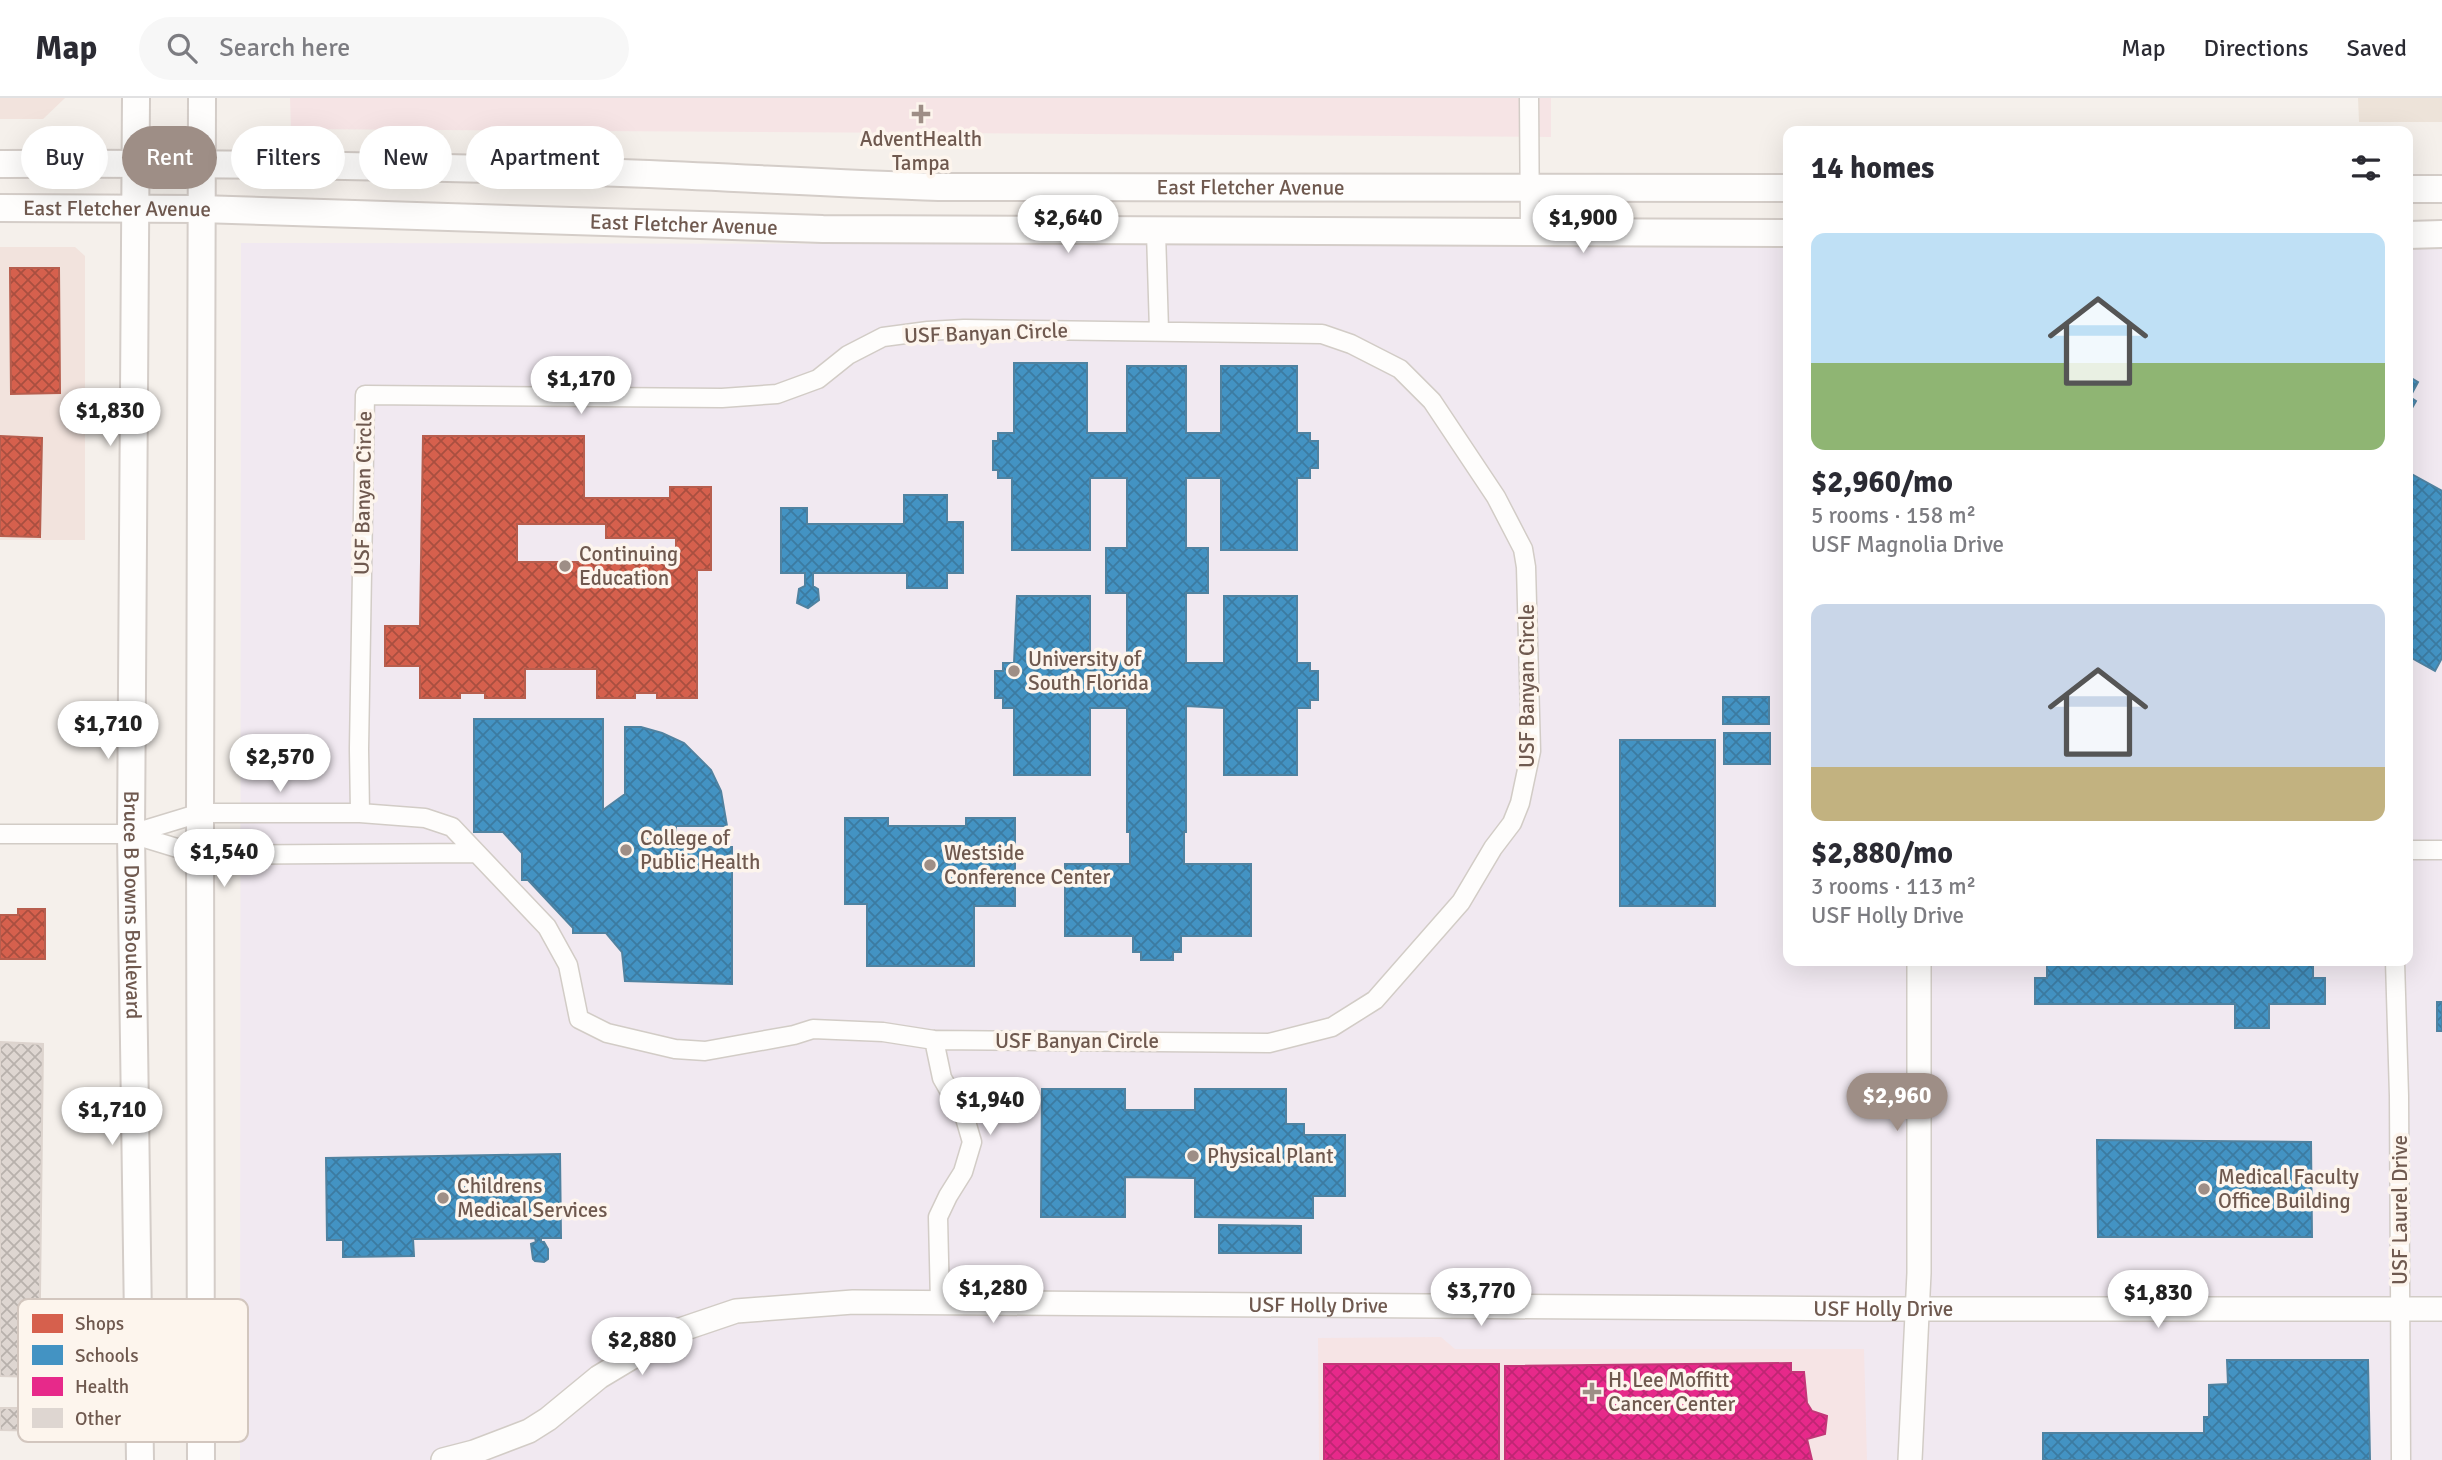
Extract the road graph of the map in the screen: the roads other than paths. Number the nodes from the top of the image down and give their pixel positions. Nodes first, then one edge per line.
1 (136, 98) edge
2 (202, 98) edge
3 (1530, 98) edge
4 (136, 126) edge
5 (202, 126) edge
6 (122, 163) edge
7 (0, 164) edge
8 (217, 164) edge
9 (1530, 188) junction
10 (1783, 188) edge
11 (134, 189) edge
12 (200, 189) edge
13 (2413, 189) edge
14 (2442, 189) edge
15 (0, 208) edge
16 (134, 209) junction
17 (200, 209) junction
18 (1156, 232) junction
19 (1530, 232) junction
20 (1783, 233) edge
21 (2413, 234) edge
22 (2442, 234) edge
23 (1159, 330) junction
24 (200, 813) junction
25 (360, 813) junction
26 (0, 834) edge
27 (131, 834) junction
28 (2413, 850) edge
29 (2442, 850) edge
30 (477, 853) junction
31 (200, 855) junction
32 (1919, 966) edge
33 (2395, 966) edge
34 (934, 1040) junction
35 (137, 1299) edge
36 (201, 1299) edge
37 (940, 1303) junction
38 (1916, 1308) junction
39 (2401, 1308) junction
40 (2442, 1309) edge
41 (139, 1442) edge
42 (201, 1442) edge
43 (139, 1460) edge
44 (201, 1460) edge
45 (443, 1460) edge
46 (1910, 1460) edge
47 (2400, 1460) edge

1 - 4 main road, Bruce B Downs Boulevard
2 - 5 main road
3 - 9 street
6 - 7 main road, East Fletcher Avenue
8 - 9 main road, East Fletcher Avenue
9 - 10 main road, East Fletcher Avenue
9 - 19 street
11 - 16 main road, Bruce B Downs Boulevard
12 - 17 main road
13 - 14 main road
15 - 16 main road, East Fletcher Avenue
16 - 17 main road, East Fletcher Avenue
16 - 27 main road, Bruce B Downs Boulevard
17 - 18 main road, East Fletcher Avenue
17 - 24 main road
18 - 19 main road, East Fletcher Avenue
18 - 23 street
19 - 20 main road, East Fletcher Avenue
21 - 22 main road
23 - 25 street, USF Banyan Circle
23 - 34 street, USF Banyan Circle
24 - 25 street, USF Banyan Circle
24 - 27 street, USF Banyan Circle
24 - 31 main road
25 - 30 street, USF Banyan Circle
26 - 27 street
27 - 31 street
27 - 35 main road, Bruce B Downs Boulevard
28 - 29 street
30 - 31 street
30 - 34 street, USF Banyan Circle
31 - 36 main road
32 - 38 street
33 - 39 street, USF Laurel Drive
34 - 37 street
37 - 38 street, USF Holly Drive
37 - 45 street, USF Holly Drive
38 - 39 street, USF Holly Drive
38 - 46 street
39 - 40 street, USF Holly Drive
39 - 47 street, USF Laurel Drive
41 - 43 main road, Bruce B Downs Boulevard
42 - 44 main road

